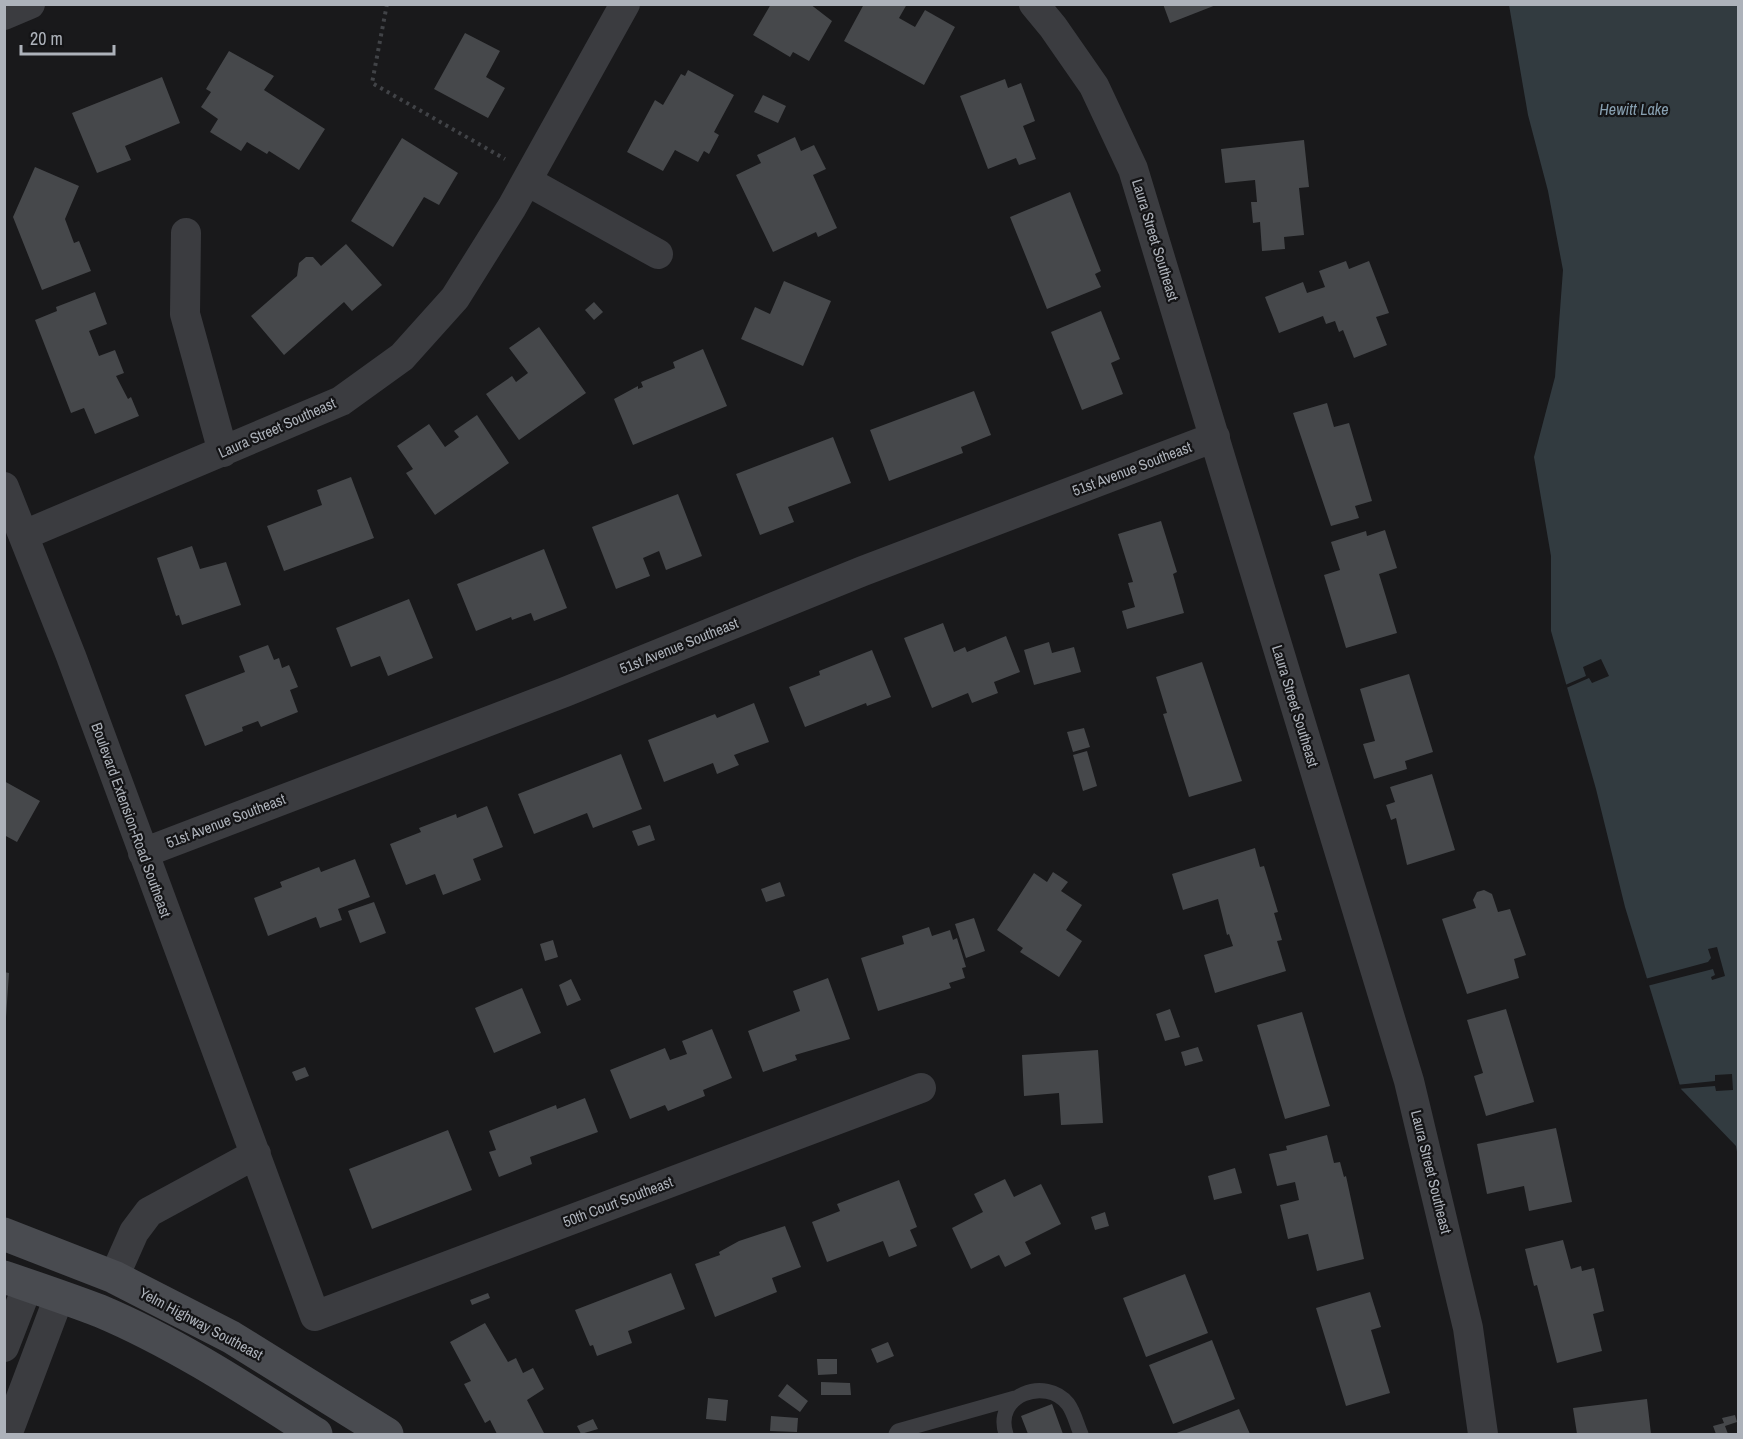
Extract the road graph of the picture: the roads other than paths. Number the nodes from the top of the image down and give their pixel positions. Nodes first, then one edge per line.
1 (30, 4) edge
2 (625, 4) edge
3 (1034, 4) edge
4 (4, 15) edge
5 (529, 178) junction
6 (186, 233) dead end
7 (658, 254) dead end
8 (1215, 437) junction
9 (223, 452) junction
10 (4, 487) edge
11 (24, 536) junction
12 (143, 853) junction
13 (921, 1088) dead end
14 (256, 1154) junction
15 (4, 1234) edge
16 (114, 1277) junction
17 (16, 1281) edge
18 (59, 1297) junction
19 (315, 1316) joint
20 (4, 1347) edge
21 (1015, 1398) junction
22 (4, 1432) edge
23 (316, 1434) edge
24 (387, 1434) edge
25 (896, 1434) edge
26 (1006, 1434) edge
27 (1081, 1434) edge
28 (1483, 1434) edge

1 - 4 street
2 - 5 street, Laura Street Southeast
3 - 8 street, Laura Street Southeast
5 - 7 street
5 - 9 street, Laura Street Southeast
6 - 9 street
8 - 12 street, 51st Avenue Southeast
8 - 28 street, Laura Street Southeast
9 - 11 street, Laura Street Southeast
10 - 11 street, Boulevard Extension-Road Southeast
11 - 12 street, Boulevard Extension-Road Southeast
12 - 14 street, Boulevard Extension-Road Southeast
13 - 19 street, 50th Court Southeast
14 - 16 street
14 - 19 street, Boulevard Extension-Road Southeast
15 - 16 main road, Yelm Highway Southeast
16 - 24 main road, Yelm Highway Southeast
17 - 18 main road
17 - 20 street
18 - 22 street
18 - 23 main road
21 - 25 lane
21 - 26 lane
21 - 27 lane

